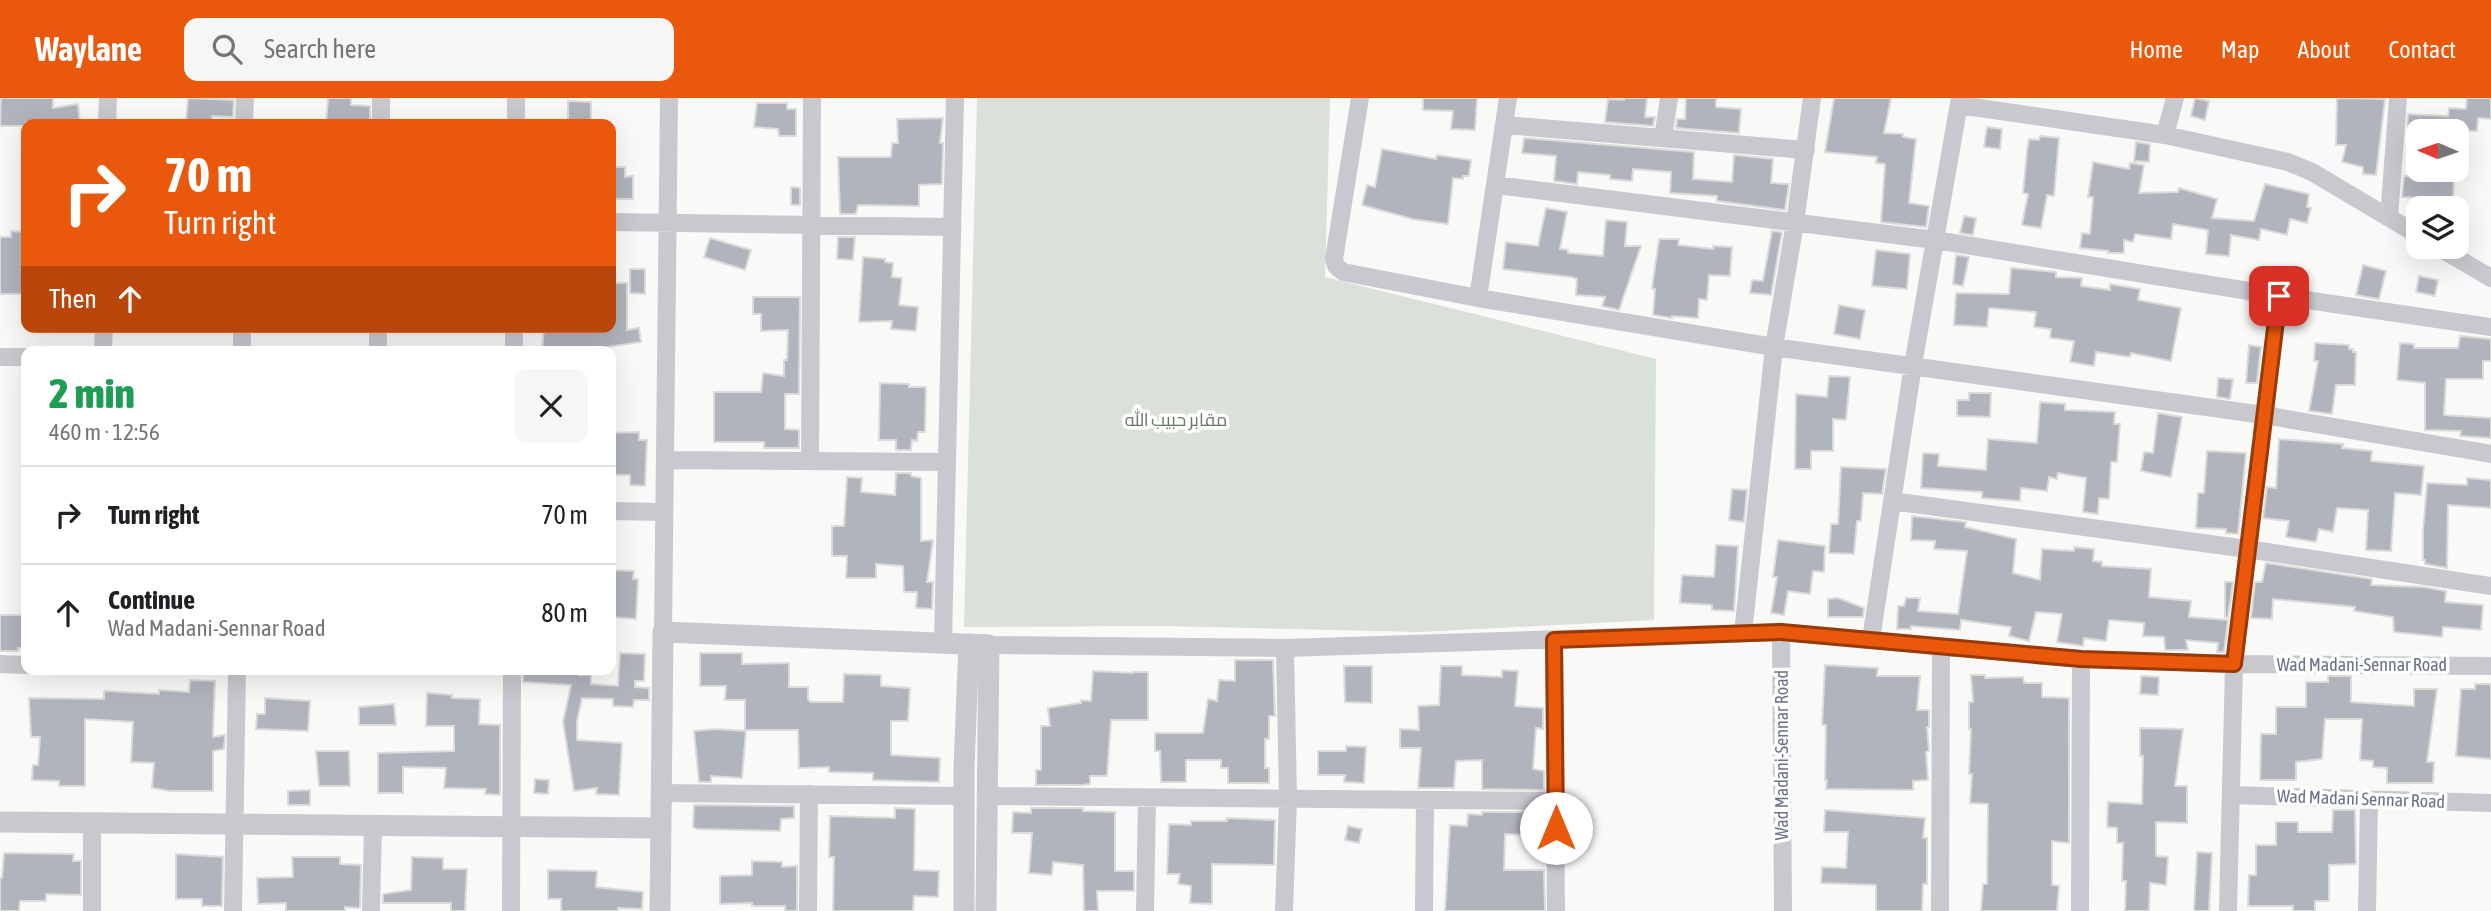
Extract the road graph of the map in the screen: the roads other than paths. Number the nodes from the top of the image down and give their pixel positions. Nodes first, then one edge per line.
1 (108, 98) edge
2 (245, 98) edge
3 (381, 98) edge
4 (516, 98) edge
5 (669, 98) edge
6 (812, 98) edge
7 (955, 98) edge
8 (1360, 98) edge
9 (1508, 98) edge
10 (1669, 98) edge
11 (1812, 98) edge
12 (2175, 98) edge
13 (2398, 98) edge
14 (1960, 102) edge
15 (107, 119) edge
16 (244, 119) edge
17 (381, 119) edge
18 (516, 119) edge
19 (1504, 125) junction
20 (2165, 135) junction
21 (1663, 138) junction
22 (1806, 150) junction
23 (1496, 186) junction
24 (2389, 218) junction
25 (616, 222) edge
26 (667, 223) junction
27 (1795, 223) junction
28 (811, 225) junction
29 (952, 228) junction
30 (2406, 228) edge
31 (1935, 240) junction
32 (2459, 259) edge
33 (2491, 278) edge
34 (2279, 296) junction
35 (1478, 298) junction
36 (2491, 327) edge
37 (1774, 347) junction
38 (0, 357) edge
39 (21, 357) edge
40 (1913, 365) junction
41 (2264, 415) junction
42 (2491, 454) edge
43 (665, 460) junction
44 (810, 461) junction
45 (947, 462) junction
46 (1892, 501) junction
47 (616, 511) edge
48 (664, 512) junction
49 (2248, 549) junction
50 (2491, 586) edge
51 (663, 632) junction
52 (1781, 632) junction
53 (1743, 633) junction
54 (1871, 639) junction
55 (1554, 640) junction
56 (943, 642) junction
57 (979, 644) junction
58 (1941, 647) junction
59 (1285, 648) junction
60 (2081, 659) junction
61 (0, 664) edge
62 (2234, 664) junction
63 (21, 665) edge
64 (2491, 666) edge
65 (237, 675) edge
66 (512, 675) edge
67 (662, 793) junction
68 (809, 794) junction
69 (2231, 795) junction
70 (964, 796) junction
71 (986, 796) junction
72 (1147, 798) junction
73 (1288, 799) junction
74 (2369, 799) junction
75 (1425, 801) junction
76 (1555, 801) junction
77 (2491, 803) edge
78 (0, 822) edge
79 (92, 823) junction
80 (234, 824) junction
81 (373, 826) junction
82 (512, 827) junction
83 (661, 828) junction
84 (92, 911) edge
85 (233, 911) edge
86 (371, 911) edge
87 (511, 911) edge
88 (660, 911) edge
89 (808, 911) edge
90 (964, 911) edge
91 (986, 911) edge
92 (1146, 911) edge
93 (1284, 911) edge
94 (1424, 911) edge
95 (1556, 911) edge
96 (1783, 911) edge
97 (1940, 911) edge
98 (2080, 911) edge
99 (2228, 911) edge
100 (2367, 911) edge

1 - 15 street
2 - 16 street
3 - 17 street
4 - 18 street
5 - 26 street
6 - 28 street
7 - 29 street
8 - 35 street
9 - 19 street
10 - 21 street
11 - 22 street
12 - 20 street
13 - 24 street
14 - 20 street
14 - 31 street
19 - 21 street
19 - 23 street
20 - 24 street
21 - 22 street
22 - 27 street
23 - 27 street
23 - 35 street
24 - 30 street
25 - 26 street
26 - 28 street
26 - 43 street
27 - 31 street
27 - 37 street
28 - 29 street
28 - 44 street
29 - 45 street
31 - 34 street
31 - 40 street
32 - 33 street
34 - 36 street
34 - 41 street
35 - 37 street
37 - 40 street
37 - 53 street
38 - 39 street
40 - 41 street
40 - 46 street
41 - 42 street
41 - 49 street
43 - 44 street
43 - 48 street
44 - 45 street
45 - 56 street
46 - 49 street
46 - 54 street
47 - 48 street
48 - 51 street
49 - 50 street
49 - 62 street
51 - 56 street
51 - 67 street
52 - 53 street
52 - 54 street, Wad Madani-Sennar Road
52 - 96 street, Wad Madani-Sennar Road
53 - 55 street
54 - 58 street, Wad Madani-Sennar Road
55 - 59 street
55 - 76 street
56 - 57 street
57 - 59 street
57 - 70 street
57 - 71 street
58 - 60 street, Wad Madani-Sennar Road
58 - 97 street
59 - 73 street
60 - 62 street, Wad Madani-Sennar Road
60 - 98 street
61 - 63 street
62 - 64 street, Wad Madani-Sennar Road
62 - 69 street
65 - 80 street
66 - 82 street
67 - 68 street
67 - 83 street
68 - 70 street
68 - 89 street
69 - 74 street, Wad Madani Sennar Road
69 - 99 street
70 - 90 street
71 - 72 street
71 - 91 street
72 - 73 street
72 - 92 street
73 - 75 street
73 - 93 street
74 - 77 street, Wad Madani Sennar Road
74 - 100 street
75 - 76 street
75 - 94 street
76 - 95 street
78 - 79 street
79 - 80 street
79 - 84 street
80 - 81 street
80 - 85 street
81 - 82 street
81 - 86 street
82 - 83 street
82 - 87 street
83 - 88 street

